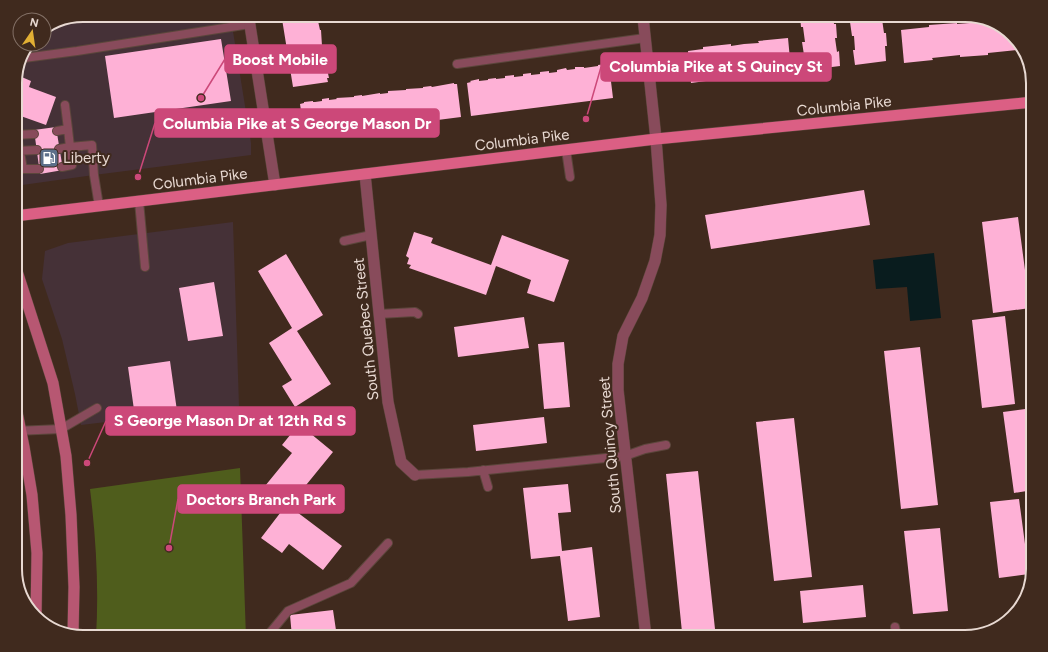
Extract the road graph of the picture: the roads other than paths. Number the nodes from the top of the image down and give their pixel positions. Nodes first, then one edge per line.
1 (249, 22) edge
2 (643, 22) edge
3 (645, 38) junction
4 (27, 58) edge
5 (457, 64) dead end
6 (1026, 103) edge
7 (65, 105) dead end
8 (265, 125) junction
9 (238, 128) dead end
10 (68, 129) junction
11 (57, 131) dead end
12 (34, 134) dead end
13 (22, 135) edge
14 (656, 139) junction
15 (70, 147) junction
16 (60, 149) dead end
17 (37, 150) dead end
18 (566, 150) junction
19 (22, 151) edge
20 (22, 166) edge
21 (62, 167) dead end
22 (39, 169) dead end
23 (365, 174) junction
24 (570, 177) dead end
25 (275, 185) junction
26 (138, 201) junction
27 (99, 206) junction
28 (22, 215) edge
29 (371, 234) junction
30 (344, 241) dead end
31 (145, 268) dead end
32 (22, 287) edge
33 (379, 314) junction
34 (418, 314) dead end
35 (97, 408) dead end
36 (61, 429) junction
37 (22, 431) edge
38 (666, 445) dead end
39 (22, 449) edge
40 (625, 456) junction
41 (483, 470) junction
42 (415, 475) joint
43 (488, 487) dead end
44 (388, 543) dead end
45 (36, 608) edge
46 (895, 627) dead end
47 (73, 629) edge
48 (272, 630) edge
49 (645, 630) edge
50 (896, 630) edge

1 - 4 lane
1 - 8 street
2 - 3 street, South Quincy Street
3 - 5 lane
3 - 14 street, South Quincy Street
6 - 14 main road, Columbia Pike
7 - 10 lane
8 - 9 lane
8 - 25 street
10 - 11 lane
10 - 15 lane
12 - 13 lane
14 - 18 main road, Columbia Pike
14 - 40 street, South Quincy Street
15 - 16 lane
15 - 21 lane
15 - 27 lane
17 - 19 lane
18 - 23 main road, Columbia Pike
18 - 24 lane
20 - 22 lane
23 - 25 main road, Columbia Pike
23 - 29 street, South Quebec Street
25 - 26 main road, Columbia Pike
26 - 27 main road, Columbia Pike
26 - 31 lane
27 - 28 main road, Columbia Pike
29 - 30 lane
29 - 33 street, South Quebec Street
32 - 36 main road
33 - 34 lane
33 - 42 street, South Quebec Street
35 - 36 lane
36 - 37 lane
36 - 47 main road
38 - 40 lane
39 - 45 main road
40 - 41 lane
40 - 49 street, South Quincy Street
41 - 42 lane
41 - 43 lane
44 - 48 lane
46 - 50 lane

